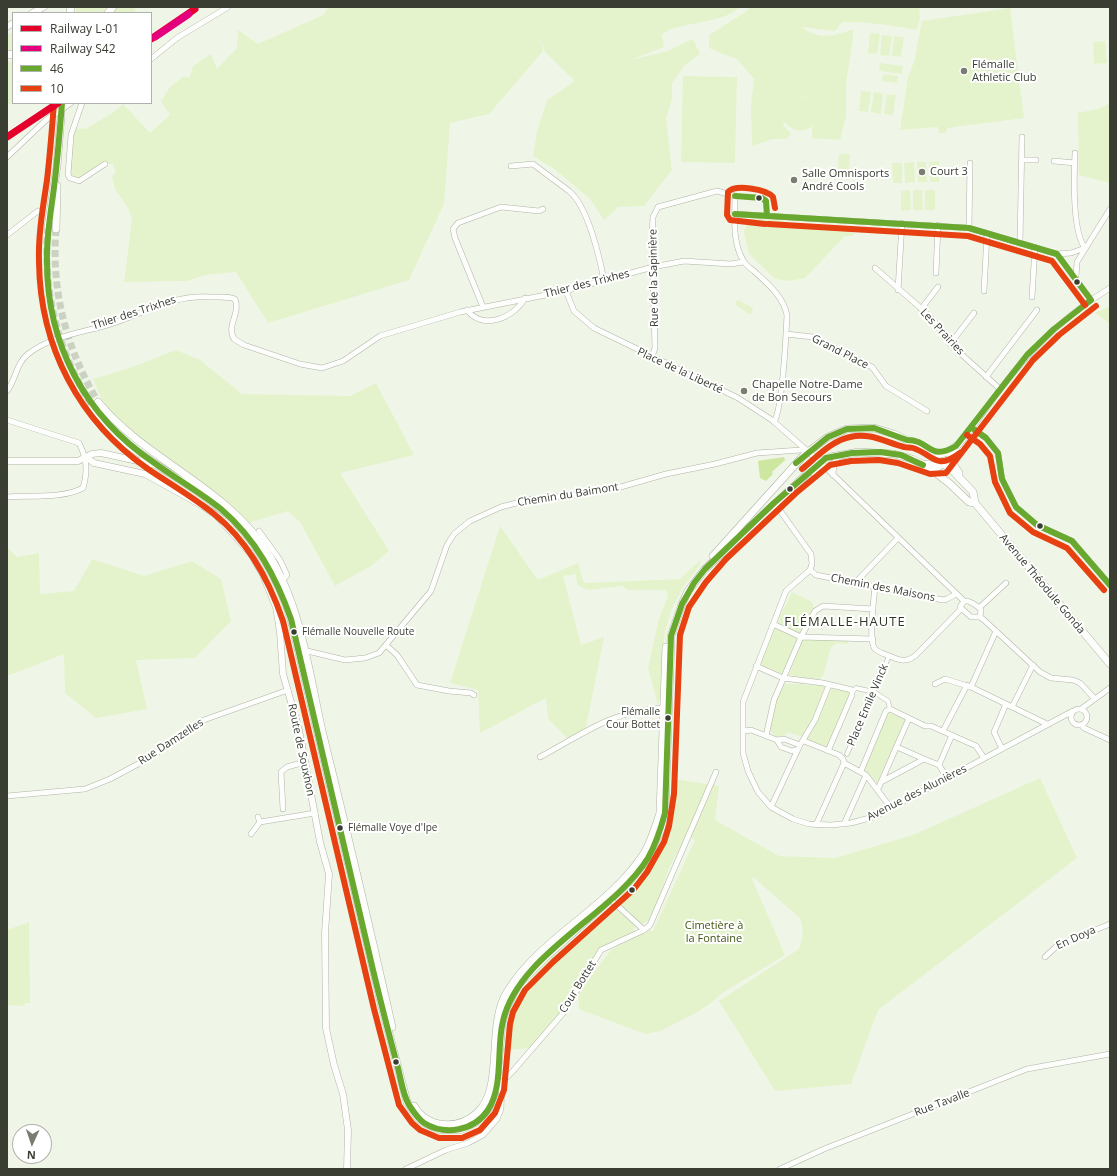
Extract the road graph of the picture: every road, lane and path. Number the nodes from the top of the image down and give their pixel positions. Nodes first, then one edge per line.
1 (44, 7) edge
2 (228, 7) edge
3 (34, 12) edge
4 (152, 58) edge
5 (70, 104) edge
6 (82, 104) edge
7 (61, 116) tunnel mouth
8 (1022, 137) dead end
9 (1075, 153) dead end
10 (7, 157) edge
11 (1022, 160) junction
12 (1036, 160) dead end
13 (1054, 161) dead end
14 (970, 163) dead end
15 (1075, 163) junction
16 (105, 164) dead end
17 (511, 166) dead end
18 (1110, 208) edge
19 (543, 209) dead end
20 (38, 211) dead end
21 (735, 214) junction
22 (902, 223) junction
23 (938, 225) junction
24 (7, 226) edge
25 (52, 228) tunnel mouth
26 (969, 228) junction
27 (9, 233) edge
28 (987, 234) junction
29 (1020, 242) junction
30 (1035, 247) junction
31 (1085, 248) junction
32 (1057, 254) junction
33 (743, 262) junction
34 (653, 267) junction
35 (875, 268) dead end
36 (936, 273) dead end
37 (1076, 276) junction
38 (604, 281) junction
39 (938, 287) dead end
40 (1110, 288) edge
41 (898, 290) junction
42 (566, 291) junction
43 (984, 291) dead end
44 (1032, 297) dead end
45 (525, 298) junction
46 (1091, 300) junction
47 (483, 307) junction
48 (921, 309) junction
49 (466, 310) junction
50 (1036, 310) dead end
51 (974, 313) dead end
52 (786, 334) junction
53 (950, 344) junction
54 (652, 357) junction
55 (986, 377) junction
56 (1000, 389) junction
57 (7, 391) edge
58 (926, 411) dead end
59 (7, 420) edge
60 (774, 422) junction
61 (972, 428) junction
62 (907, 440) junction
63 (956, 446) junction
64 (793, 450) junction
65 (807, 450) junction
66 (89, 455) junction
67 (839, 456) junction
68 (7, 461) edge
69 (798, 461) junction
70 (820, 462) junction
71 (945, 463) junction
72 (156, 465) junction
73 (923, 465) junction
74 (826, 468) junction
75 (833, 476) junction
76 (944, 479) junction
77 (970, 487) junction
78 (195, 491) junction
79 (7, 497) edge
80 (975, 503) junction
81 (776, 505) junction
82 (203, 506) junction
83 (259, 531) dead end
84 (898, 538) junction
85 (723, 552) junction
86 (810, 570) junction
87 (281, 582) junction
88 (856, 582) junction
89 (1006, 583) dead end
90 (1110, 585) edge
91 (875, 586) junction
92 (956, 594) junction
93 (964, 601) junction
94 (979, 608) junction
95 (873, 609) junction
96 (961, 609) junction
97 (980, 617) junction
98 (773, 624) junction
99 (996, 631) junction
100 (801, 637) junction
101 (873, 639) junction
102 (387, 646) junction
103 (301, 650) junction
104 (890, 656) junction
105 (1110, 664) edge
106 (1033, 665) junction
107 (756, 666) junction
108 (783, 678) junction
109 (935, 684) dead end
110 (832, 686) junction
111 (969, 686) junction
112 (1110, 688) edge
113 (288, 690) junction
114 (853, 691) junction
115 (874, 692) junction
116 (474, 695) dead end
117 (1095, 700) junction
118 (1006, 704) junction
119 (1012, 707) junction
120 (667, 708) junction
121 (890, 709) junction
122 (1081, 709) junction
123 (1073, 711) junction
124 (909, 718) junction
125 (1061, 719) junction
126 (1073, 723) junction
127 (1047, 724) junction
128 (1082, 725) junction
129 (744, 731) junction
130 (943, 731) junction
131 (952, 735) junction
132 (766, 736) junction
133 (777, 740) junction
134 (1110, 740) edge
135 (801, 745) junction
136 (897, 747) junction
137 (1002, 749) junction
138 (828, 751) junction
139 (847, 754) dead end
140 (540, 757) dead end
141 (924, 758) junction
142 (984, 758) junction
143 (305, 762) junction
144 (844, 763) junction
145 (939, 765) junction
146 (861, 771) junction
147 (716, 772) dead end
148 (866, 774) junction
149 (947, 778) junction
150 (881, 782) junction
151 (878, 788) junction
152 (7, 796) edge
153 (771, 807) junction
154 (891, 808) junction
155 (283, 809) dead end
156 (315, 813) junction
157 (844, 824) junction
158 (816, 825) junction
159 (251, 834) dead end
160 (608, 898) junction
161 (1110, 924) edge
162 (644, 930) junction
163 (1045, 957) dead end
164 (1110, 1054) edge
165 (346, 1169) edge
166 (406, 1169) edge
167 (780, 1169) edge

1 - 3 street
2 - 4 street
5 - 10 street
6 - 16 street
7 - 25 main road
8 - 11 street
9 - 15 street
11 - 12 street
11 - 29 street
13 - 15 street
14 - 26 street
15 - 31 street
17 - 38 street
18 - 31 street
19 - 47 street
20 - 27 street
21 - 22 street
21 - 33 street
21 - 34 street, Rue de la Sapinière
22 - 23 street
22 - 41 street
23 - 26 street
23 - 36 street
24 - 27 street
26 - 28 street
28 - 29 street
28 - 43 street
29 - 30 street
30 - 32 street
30 - 44 street
31 - 32 street
31 - 37 street
32 - 37 street
33 - 34 street, Thier des Trixhes
33 - 52 street
34 - 38 street, Thier des Trixhes
34 - 54 street, Rue de la Sapinière
35 - 41 street, Les Prairies
37 - 46 street
38 - 42 street, Thier des Trixhes
39 - 48 street
40 - 46 street
41 - 48 street, Les Prairies
42 - 45 street, Thier des Trixhes
42 - 54 street, Place de la Liberté
45 - 47 street, Thier des Trixhes
45 - 49 street
46 - 56 street
47 - 49 street, Thier des Trixhes
48 - 53 street, Les Prairies
49 - 57 street, Thier des Trixhes
50 - 55 street
51 - 53 street
52 - 58 street, Grand Place
52 - 60 street
53 - 55 street, Les Prairies
54 - 60 street, Place de la Liberté
55 - 56 street, Les Prairies
56 - 61 street
59 - 66 street
60 - 65 street, Place de la Liberté
61 - 63 street
61 - 90 street
62 - 63 main road
62 - 65 main road, Avenue Théodule Gonda
62 - 71 main road, Avenue Théodule Gonda
63 - 71 street
63 - 77 main road
64 - 65 street, Chemin du Baimont
64 - 69 street
64 - 102 street, Chemin du Baimont
65 - 69 main road, Avenue Théodule Gonda
65 - 70 street, Place de la Liberté
66 - 68 street
66 - 72 street
66 - 79 street
66 - 82 street, Route de Souxhon
67 - 70 main road, Avenue Théodule Gonda
67 - 73 main road, Avenue Théodule Gonda
67 - 75 street
69 - 120 main road, Avenue Théodule Gonda
70 - 74 street, Place de la Liberté
70 - 85 main road, Avenue Théodule Gonda
71 - 73 main road
71 - 76 main road
71 - 77 main road, Avenue Théodule Gonda
72 - 78 main road, Avenue Théodule Gonda
72 - 87 main road, Avenue Théodule Gonda
73 - 76 main road, Avenue Théodule Gonda
74 - 75 street, Place de la Liberté
74 - 81 main road, Avenue Théodule Gonda
75 - 84 street, Place de la Liberté
76 - 80 main road, Avenue Théodule Gonda
77 - 80 main road, Avenue Théodule Gonda
78 - 82 street
78 - 87 main road, Avenue Théodule Gonda
80 - 105 main road, Avenue Théodule Gonda
81 - 85 main road, Avenue Théodule Gonda
81 - 86 street
82 - 113 street, Route de Souxhon
83 - 87 street, Avenue Théodule Gonda
84 - 88 street
84 - 92 street, Place de la Liberté
85 - 120 main road, Avenue Théodule Gonda
86 - 88 street, Chemin des Maisons
86 - 98 street, Avenue des Alunières
87 - 103 main road, Avenue Théodule Gonda
88 - 91 street, Chemin des Maisons
89 - 94 street
91 - 92 street, Chemin des Maisons
91 - 95 street
92 - 93 street, Place de la Liberté
93 - 94 street, Place de la Liberté
93 - 96 street
94 - 97 street
95 - 100 street
95 - 101 street
96 - 97 street
96 - 104 street, Place Emile Vinck
97 - 99 street
98 - 100 street
98 - 107 street, Avenue des Alunières
99 - 106 street
99 - 111 street
100 - 101 street
100 - 108 street
101 - 104 street, Place Emile Vinck
102 - 103 street, Chemin du Baimont
102 - 116 street
103 - 160 main road, Avenue Théodule Gonda
104 - 115 street, Place Emile Vinck
106 - 117 street
106 - 119 street
107 - 108 street, Place Emile Vinck
107 - 129 street, Avenue des Alunières
108 - 110 street, Place Emile Vinck
108 - 132 street
109 - 111 street
110 - 114 street, Place Emile Vinck
110 - 135 street
111 - 118 street
111 - 130 street
112 - 117 street, Avenue des Alunières
113 - 143 street, Route de Souxhon
113 - 152 street, Rue Damzelles
114 - 115 street
114 - 138 street, Place Emile Vinck
115 - 121 street
115 - 139 street, Place Emile Vinck
117 - 122 street, Avenue des Alunières
118 - 119 street
118 - 137 street
119 - 127 street
120 - 140 street
120 - 160 main road, Avenue Théodule Gonda
121 - 124 street, Place Emile Vinck
121 - 146 street, Place Emile Vinck
122 - 123 street, Avenue des Alunières
122 - 128 street
123 - 125 street, Avenue des Alunières
123 - 126 street
124 - 130 street, Place Emile Vinck
124 - 136 street
125 - 126 street
125 - 127 street, Avenue des Alunières
126 - 128 street
127 - 137 street, Avenue des Alunières
128 - 134 street
129 - 132 street
129 - 153 street, Avenue des Alunières
130 - 131 street, Place Emile Vinck
131 - 142 street, Place Emile Vinck
131 - 145 street
132 - 133 street
133 - 135 street
133 - 135 street
135 - 138 street, Place Emile Vinck
135 - 153 street
136 - 141 street
136 - 150 street
137 - 142 street, Avenue des Alunières
138 - 144 street, Place Emile Vinck
141 - 145 street
141 - 150 street
142 - 149 street, Avenue des Alunières
143 - 155 street
143 - 156 street, Route de Souxhon
144 - 146 street, Place Emile Vinck
144 - 158 street
145 - 149 street
146 - 148 street, Place Emile Vinck
147 - 162 street, Cour Bottet
148 - 151 street, Place Emile Vinck
148 - 157 street
149 - 154 street, Avenue des Alunières
150 - 151 street
151 - 154 street, Place Emile Vinck
153 - 158 street, Avenue des Alunières
154 - 157 street, Avenue des Alunières
156 - 159 street
156 - 165 street, Route de Souxhon
157 - 158 street, Avenue des Alunières
160 - 162 street
161 - 163 street, En Doya
162 - 166 street, Cour Bottet
164 - 167 street, Rue Tavalle

